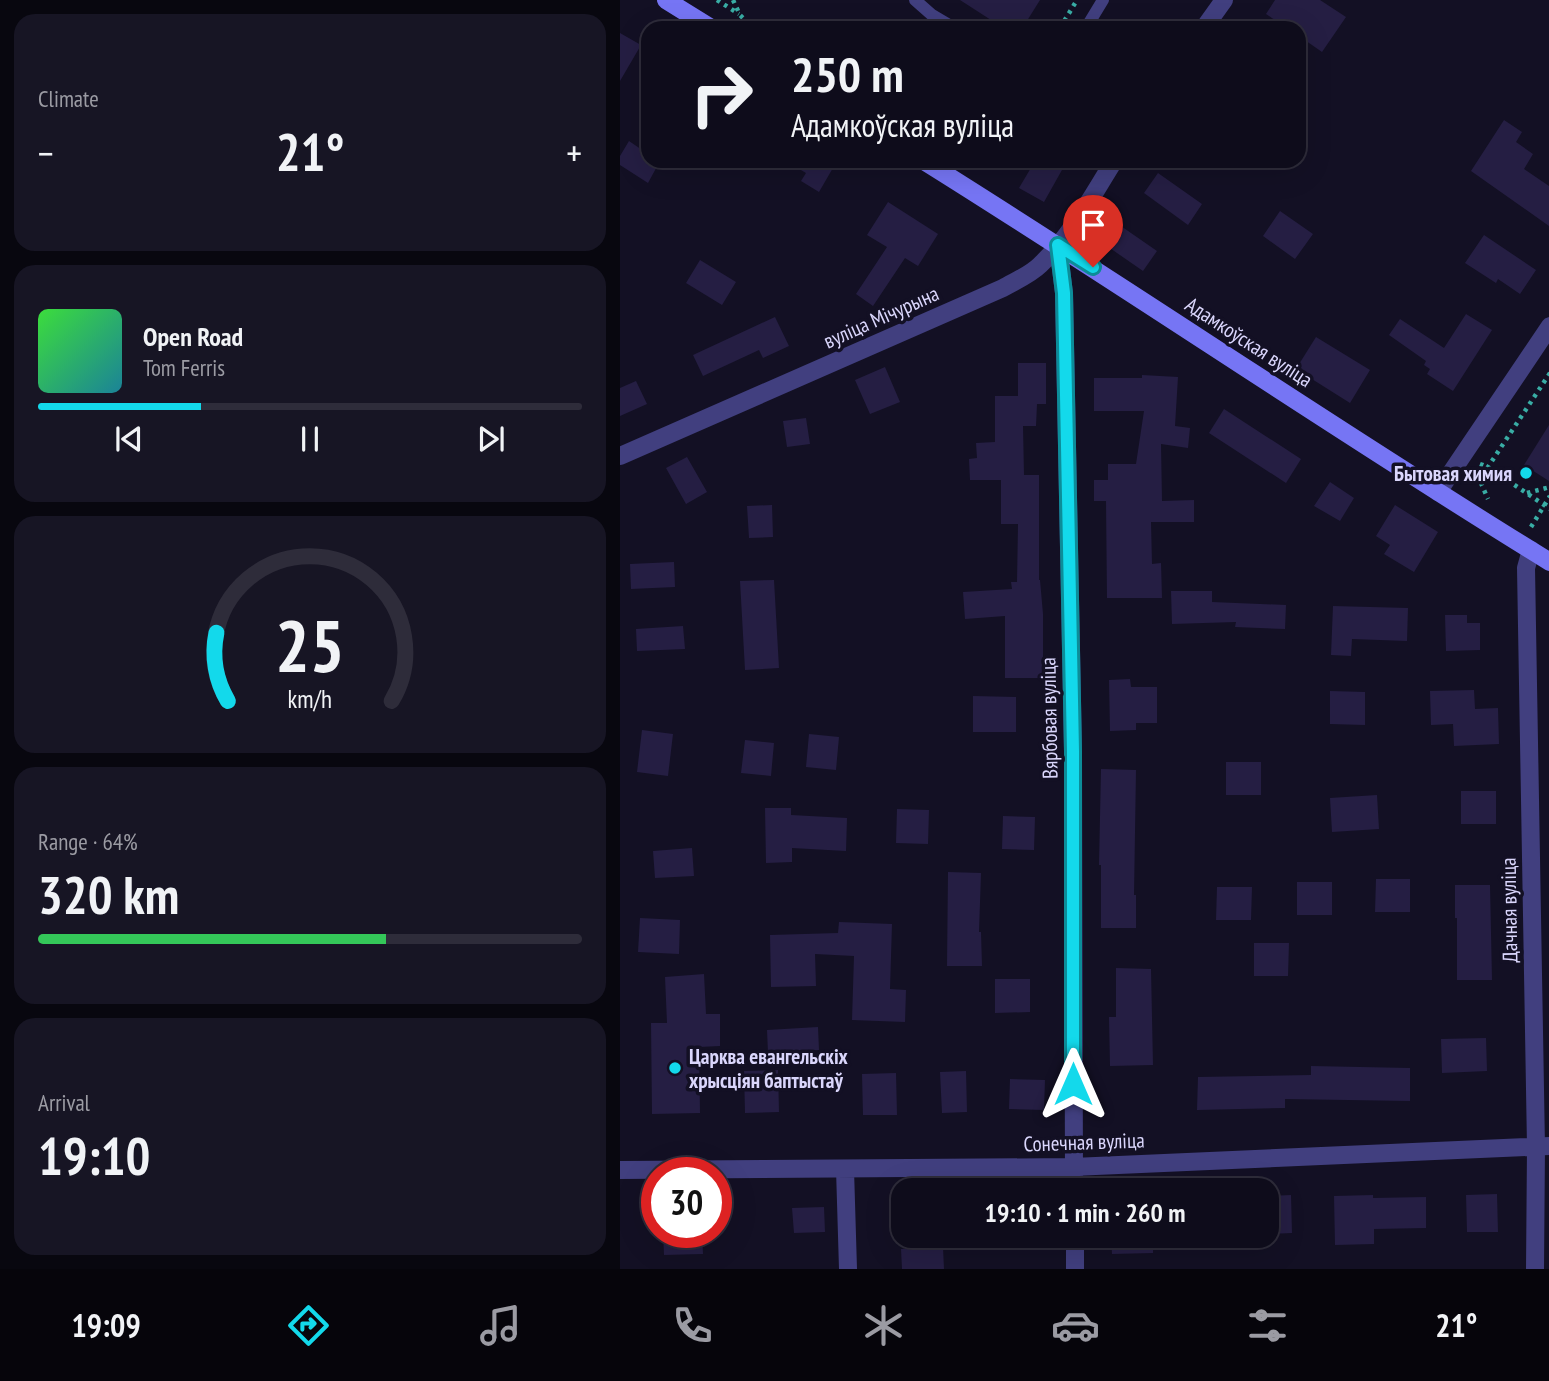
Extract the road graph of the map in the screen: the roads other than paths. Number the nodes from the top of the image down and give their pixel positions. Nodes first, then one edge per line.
1 (666, 0) edge
2 (915, 0) edge
3 (1103, 0) edge
4 (1224, 0) edge
5 (700, 21) edge
6 (942, 21) edge
7 (1090, 21) edge
8 (1209, 21) edge
9 (935, 168) edge
10 (1109, 168) edge
11 (1058, 245) junction
12 (1549, 326) edge
13 (620, 456) edge
14 (1438, 492) junction
15 (1531, 550) junction
16 (1549, 562) edge
17 (1543, 1146) edge
18 (1073, 1167) junction
19 (845, 1169) junction
20 (620, 1170) edge
21 (1073, 1178) edge
22 (1075, 1248) edge
23 (848, 1269) edge
24 (1075, 1269) edge
25 (1535, 1269) edge

1 - 5 street
2 - 6 lane
3 - 7 lane
4 - 8 street
9 - 11 street, Адамкоўская вуліца
10 - 11 street, вуліца Мічурына
11 - 13 street, вуліца Мічурына
11 - 14 street, Адамкоўская вуліца
11 - 18 street, Вярбовая вуліца
12 - 14 street
14 - 15 street, Адамкоўская вуліца
15 - 16 street, Адамкоўская вуліца
15 - 17 street, Дачная вуліца
17 - 18 street, Сонечная вуліца
17 - 25 street, Дачная вуліца
18 - 19 street, Сонечная вуліца
18 - 21 street, Вярбовая вуліца
19 - 20 street, Сонечная вуліца
19 - 23 street
22 - 24 street

